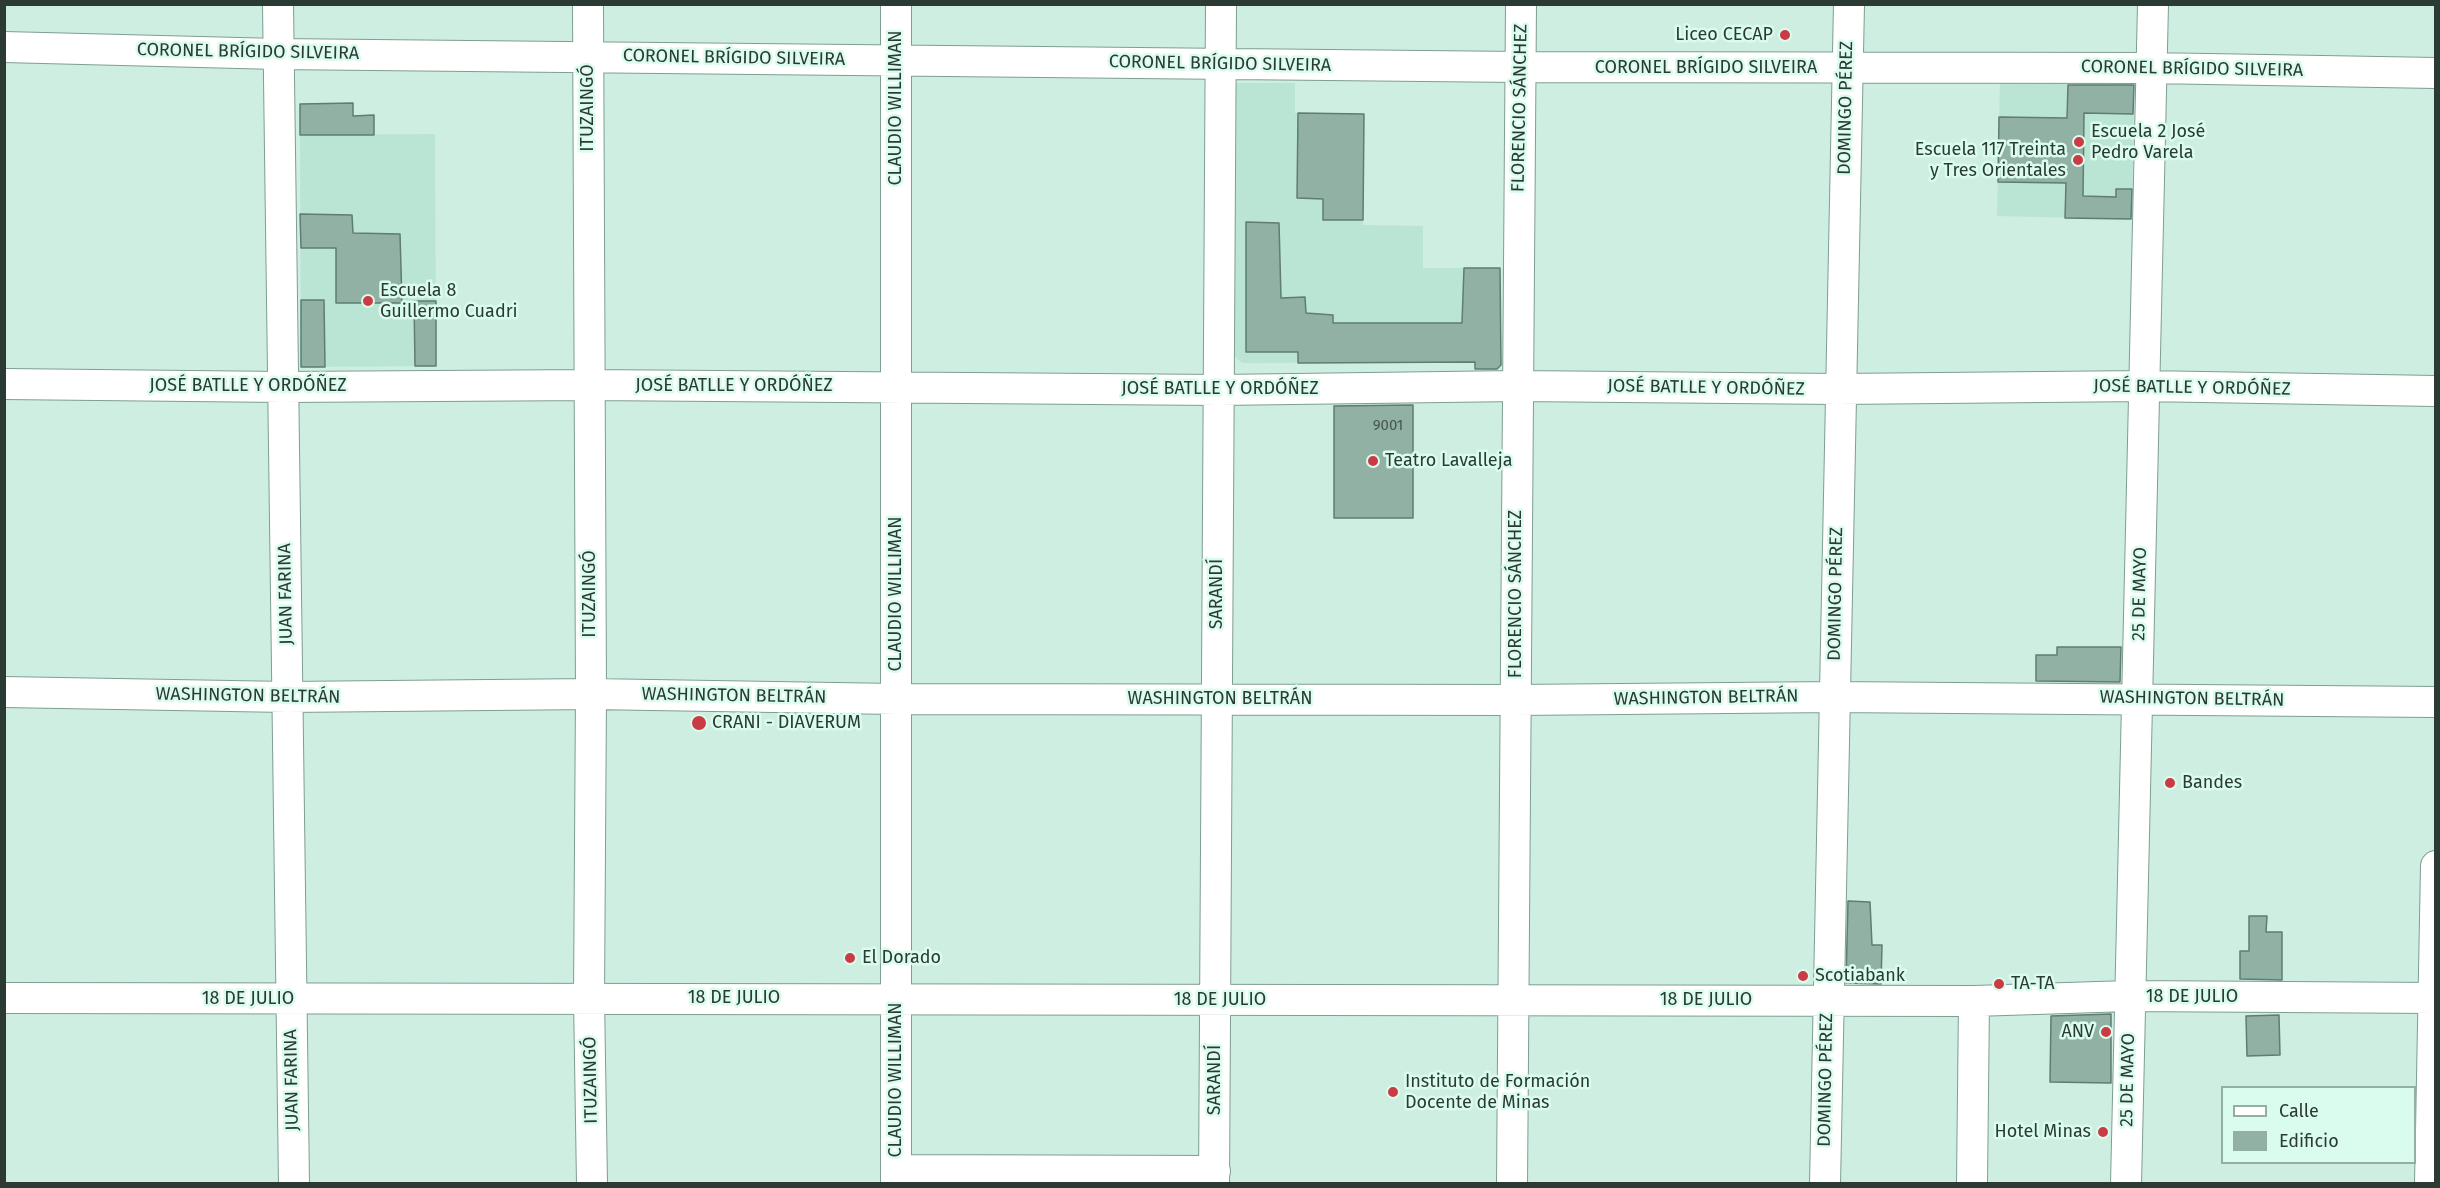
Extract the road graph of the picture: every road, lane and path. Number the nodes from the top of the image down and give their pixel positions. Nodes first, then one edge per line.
1 (278, 4) edge
2 (588, 4) edge
3 (896, 4) edge
4 (1221, 4) edge
5 (1521, 4) edge
6 (1849, 4) edge
7 (2153, 4) edge
8 (4, 47) edge
9 (278, 54) junction
10 (588, 56) junction
11 (896, 60) junction
12 (1220, 64) junction
13 (1520, 67) junction
14 (2151, 68) junction
15 (1848, 69) junction
16 (2436, 73) edge
17 (4, 384) edge
18 (590, 385) junction
19 (1517, 386) junction
20 (2144, 386) junction
21 (283, 387) junction
22 (896, 387) junction
23 (1839, 389) junction
24 (1219, 390) junction
25 (2436, 391) edge
26 (4, 692) edge
27 (591, 694) junction
28 (287, 697) junction
29 (1834, 697) junction
30 (2138, 698) junction
31 (896, 699) junction
32 (1217, 699) junction
33 (1516, 700) junction
34 (2436, 702) edge
35 (2436, 866) edge
36 (2129, 996) junction
37 (589, 997) junction
38 (4, 998) edge
39 (2434, 998) edge
40 (291, 999) junction
41 (896, 999) junction
42 (1827, 999) junction
43 (1215, 1000) junction
44 (1513, 1000) junction
45 (1974, 1001) junction
46 (896, 1177) edge
47 (1214, 1177) edge
48 (294, 1184) edge
49 (592, 1184) edge
50 (1512, 1184) edge
51 (1825, 1184) edge
52 (1972, 1184) edge
53 (2126, 1184) edge
54 (2430, 1184) edge

1 - 9 street, JUAN FARINA
2 - 10 street, ITUZAINGÓ
3 - 11 street, CLAUDIO WILLIMAN
4 - 12 street, SARANDÍ
5 - 13 street, FLORENCIO SÁNCHEZ
6 - 15 street, DOMINGO PÉREZ
7 - 14 street, 25 DE MAYO
8 - 9 street, CORONEL BRÍGIDO SILVEIRA
9 - 10 street, CORONEL BRÍGIDO SILVEIRA
9 - 21 street, JUAN FARINA
10 - 11 street, CORONEL BRÍGIDO SILVEIRA
10 - 18 street, ITUZAINGÓ
11 - 12 street, CORONEL BRÍGIDO SILVEIRA
11 - 22 street, CLAUDIO WILLIMAN
12 - 13 street, CORONEL BRÍGIDO SILVEIRA
12 - 24 street, SARANDÍ
13 - 15 street, CORONEL BRÍGIDO SILVEIRA
13 - 19 street, FLORENCIO SÁNCHEZ
14 - 15 street, CORONEL BRÍGIDO SILVEIRA
14 - 16 street, CORONEL BRÍGIDO SILVEIRA
14 - 20 street, 25 DE MAYO
15 - 23 street, DOMINGO PÉREZ
17 - 21 street, JOSÉ BATLLE Y ORDÓÑEZ
18 - 21 street, JOSÉ BATLLE Y ORDÓÑEZ
18 - 22 street, JOSÉ BATLLE Y ORDÓÑEZ
18 - 27 street, ITUZAINGÓ
19 - 23 street, JOSÉ BATLLE Y ORDÓÑEZ
19 - 24 street, JOSÉ BATLLE Y ORDÓÑEZ
19 - 33 street, FLORENCIO SÁNCHEZ
20 - 23 street, JOSÉ BATLLE Y ORDÓÑEZ
20 - 25 street, JOSÉ BATLLE Y ORDÓÑEZ
20 - 30 street, 25 DE MAYO
21 - 28 street, JUAN FARINA
22 - 24 street, JOSÉ BATLLE Y ORDÓÑEZ
22 - 31 street, CLAUDIO WILLIMAN
23 - 29 street, DOMINGO PÉREZ
24 - 32 street, SARANDÍ
26 - 28 street, WASHINGTON BELTRÁN
27 - 28 street, WASHINGTON BELTRÁN
27 - 31 street, WASHINGTON BELTRÁN
27 - 37 street, ITUZAINGÓ
28 - 40 street, JUAN FARINA
29 - 30 street, WASHINGTON BELTRÁN
29 - 33 street, WASHINGTON BELTRÁN
29 - 42 street, DOMINGO PÉREZ
30 - 34 street, WASHINGTON BELTRÁN
30 - 36 street, 25 DE MAYO
31 - 32 street, WASHINGTON BELTRÁN
31 - 41 street, CLAUDIO WILLIMAN
32 - 33 street, WASHINGTON BELTRÁN
32 - 43 street, SARANDÍ
33 - 44 street, FLORENCIO SÁNCHEZ
35 - 39 street
36 - 39 street, 18 DE JULIO
36 - 45 street, 18 DE JULIO
36 - 53 street, 25 DE MAYO
37 - 40 street, 18 DE JULIO
37 - 41 street, 18 DE JULIO
37 - 49 street, ITUZAINGÓ
38 - 40 street, 18 DE JULIO
39 - 54 street
40 - 48 street, JUAN FARINA
41 - 43 street, 18 DE JULIO
41 - 46 street, CLAUDIO WILLIMAN
42 - 44 street, 18 DE JULIO
42 - 45 street, 18 DE JULIO
42 - 51 street, DOMINGO PÉREZ
43 - 44 street, 18 DE JULIO
43 - 47 street, SARANDÍ
44 - 50 street, FLORENCIO SÁNCHEZ
45 - 52 street
46 - 47 street

